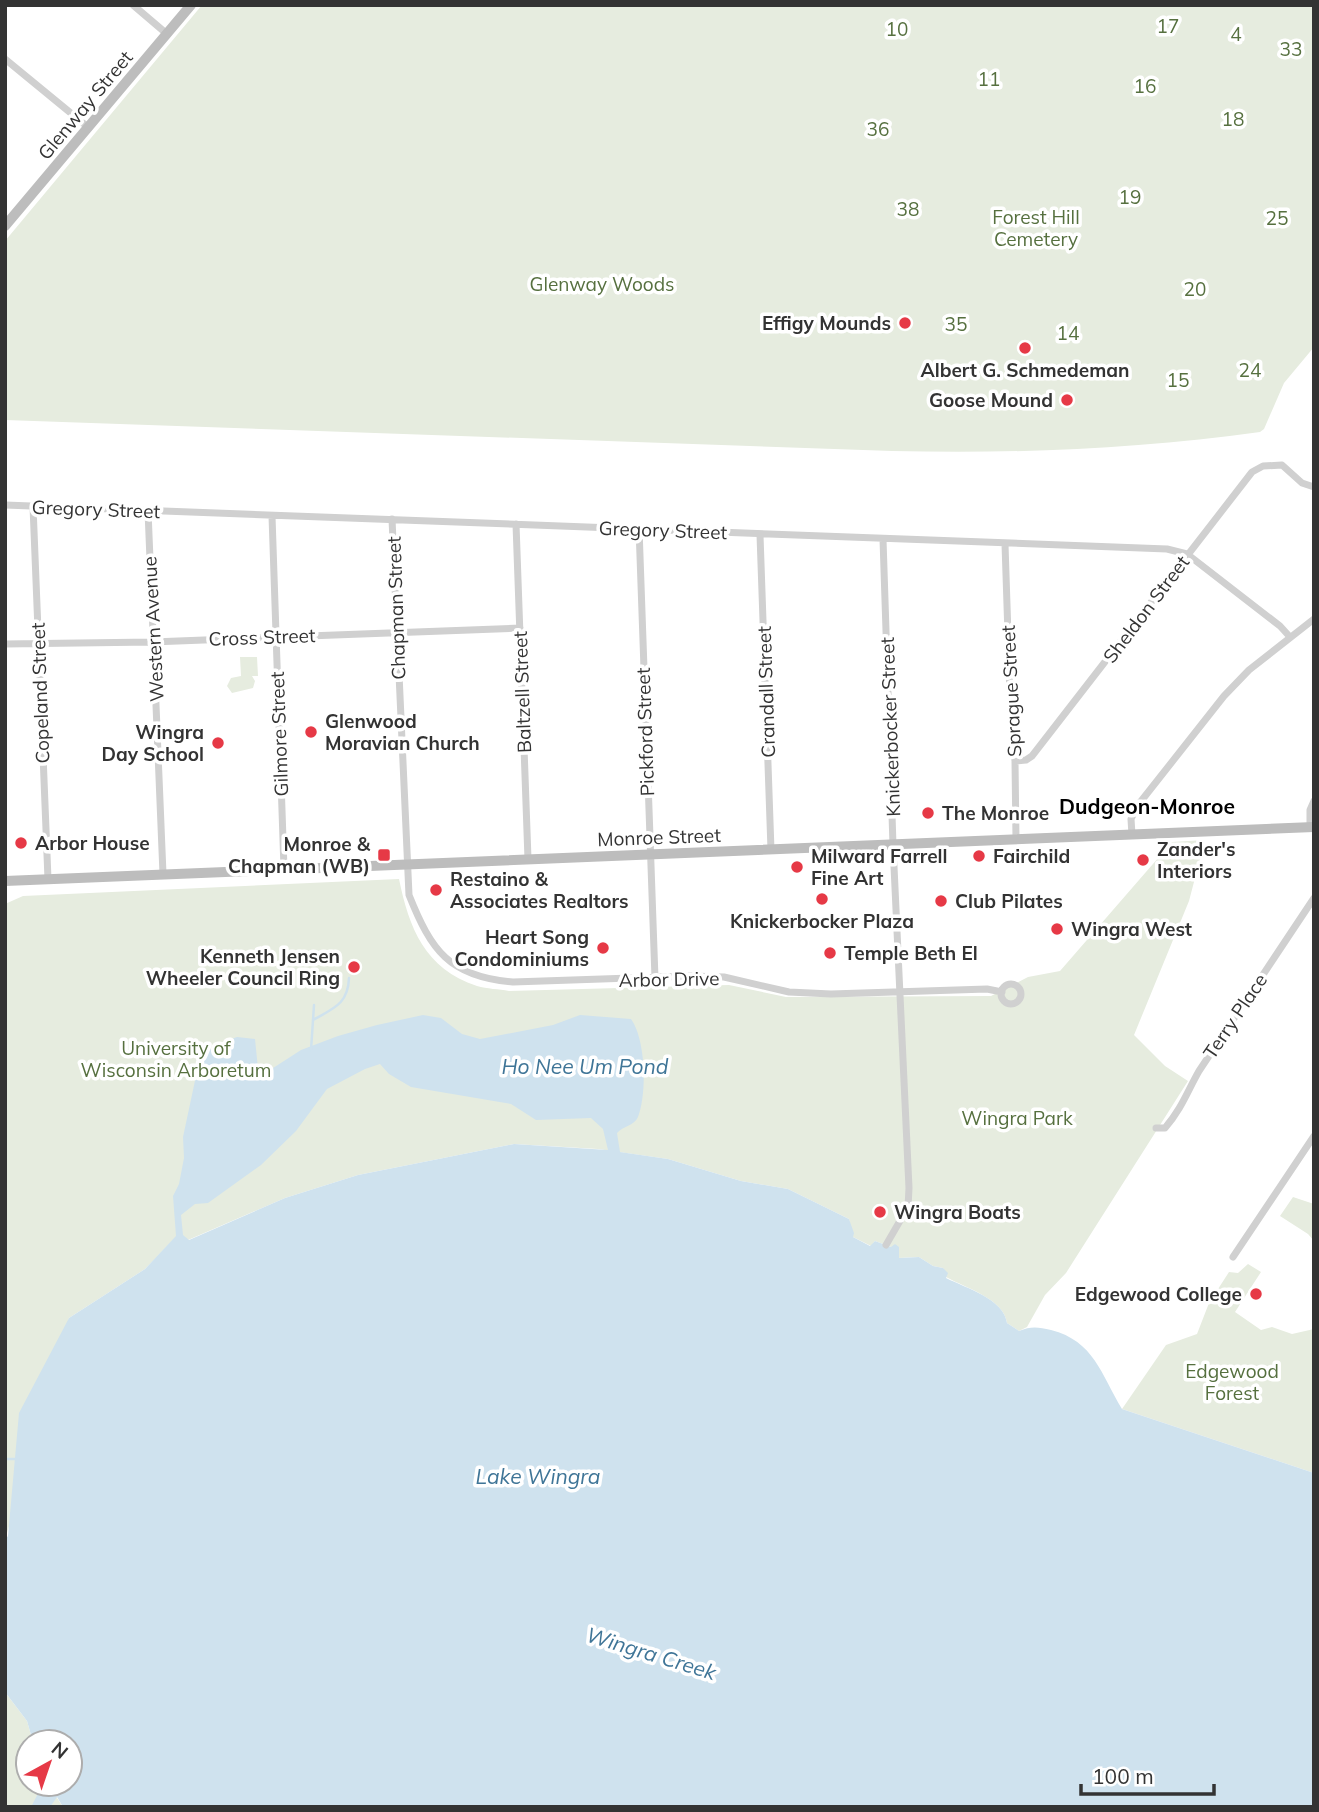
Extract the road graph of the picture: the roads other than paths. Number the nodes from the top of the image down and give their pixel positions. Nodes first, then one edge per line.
1 (133, 5) edge
2 (191, 5) edge
3 (167, 34) junction
4 (5, 59) edge
5 (89, 128) junction
6 (7, 222) edge
7 (1314, 487) edge
8 (5, 505) edge
9 (33, 506) junction
10 (148, 511) junction
11 (272, 516) junction
12 (392, 519) junction
13 (516, 524) junction
14 (639, 528) junction
15 (760, 535) junction
16 (883, 539) junction
17 (1005, 544) junction
18 (1187, 554) junction
19 (1314, 619) edge
20 (520, 628) junction
21 (397, 633) junction
22 (275, 637) junction
23 (1290, 637) junction
24 (38, 642) junction
25 (152, 642) junction
26 (5, 644) edge
27 (1015, 761) junction
28 (1314, 802) edge
29 (1312, 828) edge
30 (1132, 835) junction
31 (1016, 839) junction
32 (893, 845) junction
33 (771, 850) junction
34 (650, 855) junction
35 (527, 859) junction
36 (406, 864) junction
37 (284, 869) junction
38 (163, 874) junction
39 (48, 879) junction
40 (5, 881) edge
41 (1314, 898) edge
42 (655, 978) junction
43 (901, 992) junction
44 (1002, 992) dead end
45 (1156, 1128) dead end
46 (1314, 1136) edge
47 (886, 1245) dead end
48 (1233, 1257) dead end

1 - 3 street
2 - 3 main road, Glenway Street
3 - 5 main road, Glenway Street
4 - 5 street
5 - 6 main road, Glenway Street
7 - 18 street, Sheldon Street
8 - 9 street, Gregory Street
9 - 10 street, Gregory Street
9 - 24 street, Copeland Street
10 - 11 street, Gregory Street
10 - 25 street, Western Avenue
11 - 12 street, Gregory Street
11 - 22 street, Gilmore Street
12 - 13 street, Gregory Street
12 - 21 street, Chapman Street
13 - 14 street, Gregory Street
13 - 20 street, Baltzell Street
14 - 15 street, Gregory Street
14 - 34 street, Pickford Street
15 - 16 street, Gregory Street
15 - 33 street, Crandall Street
16 - 17 street, Gregory Street
16 - 32 street, Knickerbocker Street
17 - 18 street, Gregory Street
17 - 27 street, Sprague Street
18 - 23 street, Gregory Street
18 - 27 street, Sheldon Street
19 - 23 street
20 - 21 street, Cross Street
20 - 35 street, Baltzell Street
21 - 22 street, Cross Street
21 - 36 street, Chapman Street
22 - 25 street, Cross Street
22 - 37 street, Gilmore Street
23 - 30 street
24 - 25 street, Cross Street
24 - 26 street, Cross Street
24 - 39 street, Copeland Street
25 - 38 street, Western Avenue
27 - 31 street, Sprague Street
28 - 29 street
29 - 30 main road, Monroe Street
30 - 31 main road, Monroe Street
31 - 32 main road, Monroe Street
32 - 33 main road, Monroe Street
32 - 43 street, Knickerbocker Street
33 - 34 main road, Monroe Street
34 - 35 main road, Monroe Street
34 - 42 street, Pickford Street
35 - 36 main road, Monroe Street
36 - 37 main road, Monroe Street
36 - 42 street, Arbor Drive
37 - 38 main road, Monroe Street
38 - 39 main road, Monroe Street
39 - 40 main road, Monroe Street
41 - 45 street, Terry Place
42 - 43 street, Arbor Drive
43 - 44 street, Arbor Drive
43 - 47 street, Knickerbocker Street
46 - 48 street

